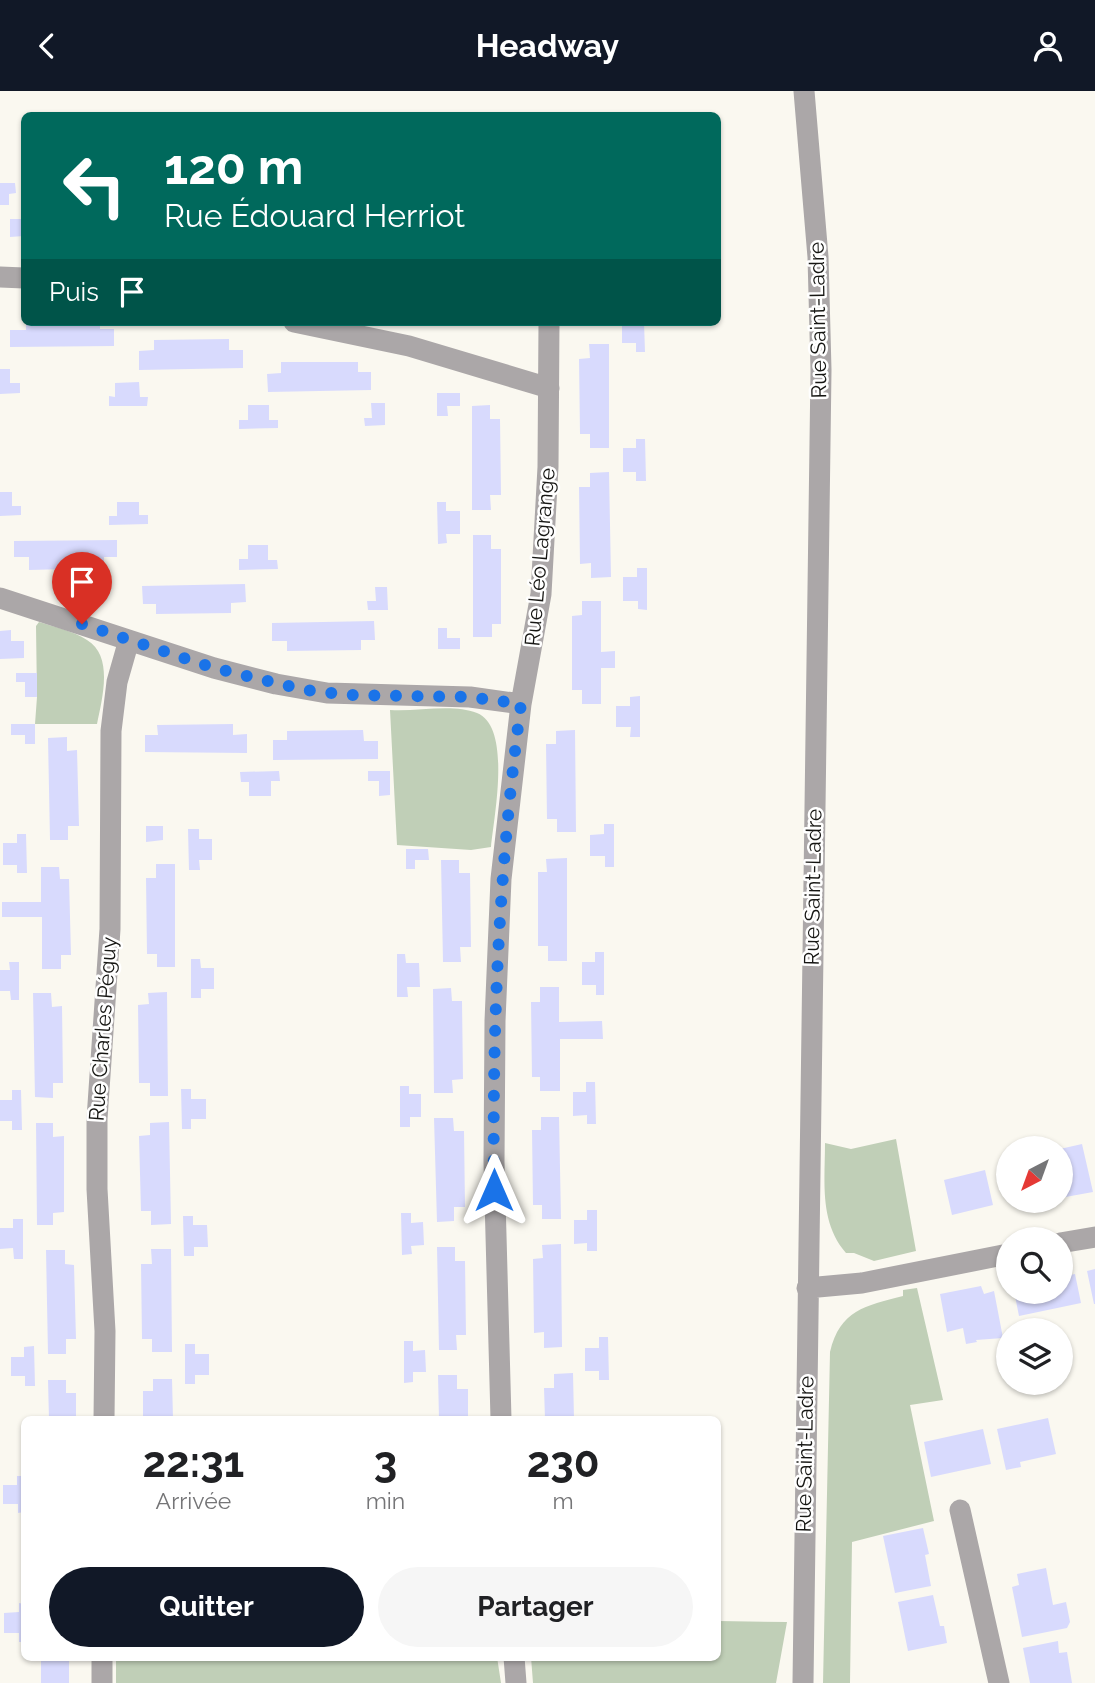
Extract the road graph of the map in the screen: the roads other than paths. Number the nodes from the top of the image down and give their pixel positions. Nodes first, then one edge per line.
1 (804, 91) edge
2 (0, 277) edge
3 (21, 278) edge
4 (312, 326) edge
5 (549, 326) edge
6 (549, 388) junction
7 (0, 598) edge
8 (129, 640) junction
9 (521, 704) junction
10 (1095, 1237) edge
11 (1073, 1241) edge
12 (996, 1256) edge
13 (807, 1288) junction
14 (104, 1416) edge
15 (501, 1416) edge
16 (960, 1510) dead end
17 (102, 1661) edge
18 (514, 1661) edge
19 (102, 1683) edge
20 (516, 1683) edge
21 (803, 1683) edge
22 (999, 1683) edge

1 - 13 street, Rue Saint-Ladre
2 - 3 street
4 - 6 street
5 - 6 street, Rue Léo Lagrange
6 - 9 street, Rue Léo Lagrange
7 - 8 street
8 - 9 street
8 - 14 street, Rue Charles Péguy
9 - 15 street, Rue Léo Lagrange
10 - 11 street
12 - 13 street
13 - 21 street, Rue Saint-Ladre
16 - 22 street
17 - 19 street
18 - 20 street

